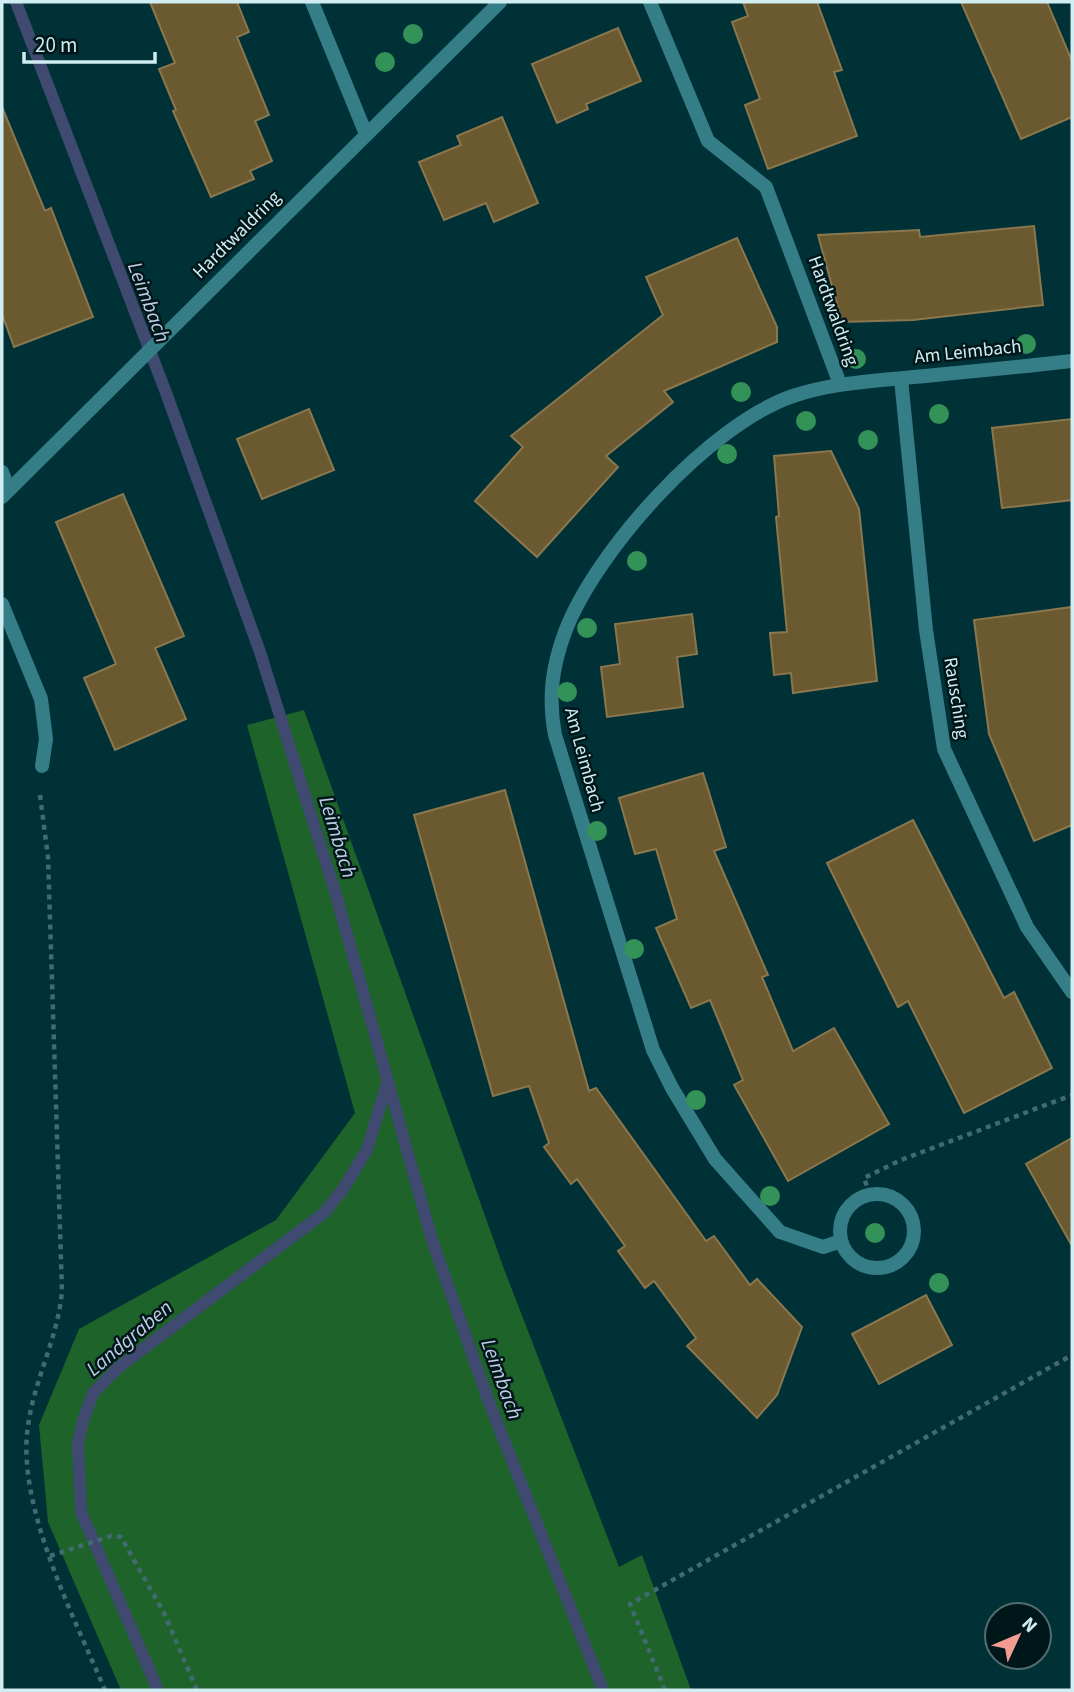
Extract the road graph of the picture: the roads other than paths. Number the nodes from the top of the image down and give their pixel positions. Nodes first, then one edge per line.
1 (312, 2) edge
2 (500, 2) edge
3 (649, 2) edge
4 (366, 134) junction
5 (1072, 361) edge
6 (901, 379) junction
7 (839, 384) junction
8 (2, 472) edge
9 (6, 493) edge
10 (2, 604) edge
11 (42, 766) road end
12 (1072, 992) edge
13 (841, 1241) junction

1 - 4 street
2 - 4 street, Hardtwaldring
3 - 7 street, Hardtwaldring
4 - 9 street, Hardtwaldring
5 - 6 street, Am Leimbach
6 - 7 street, Am Leimbach
6 - 12 street, Rausching
7 - 13 street, Am Leimbach
8 - 9 street
10 - 11 street
13 - 13 street

